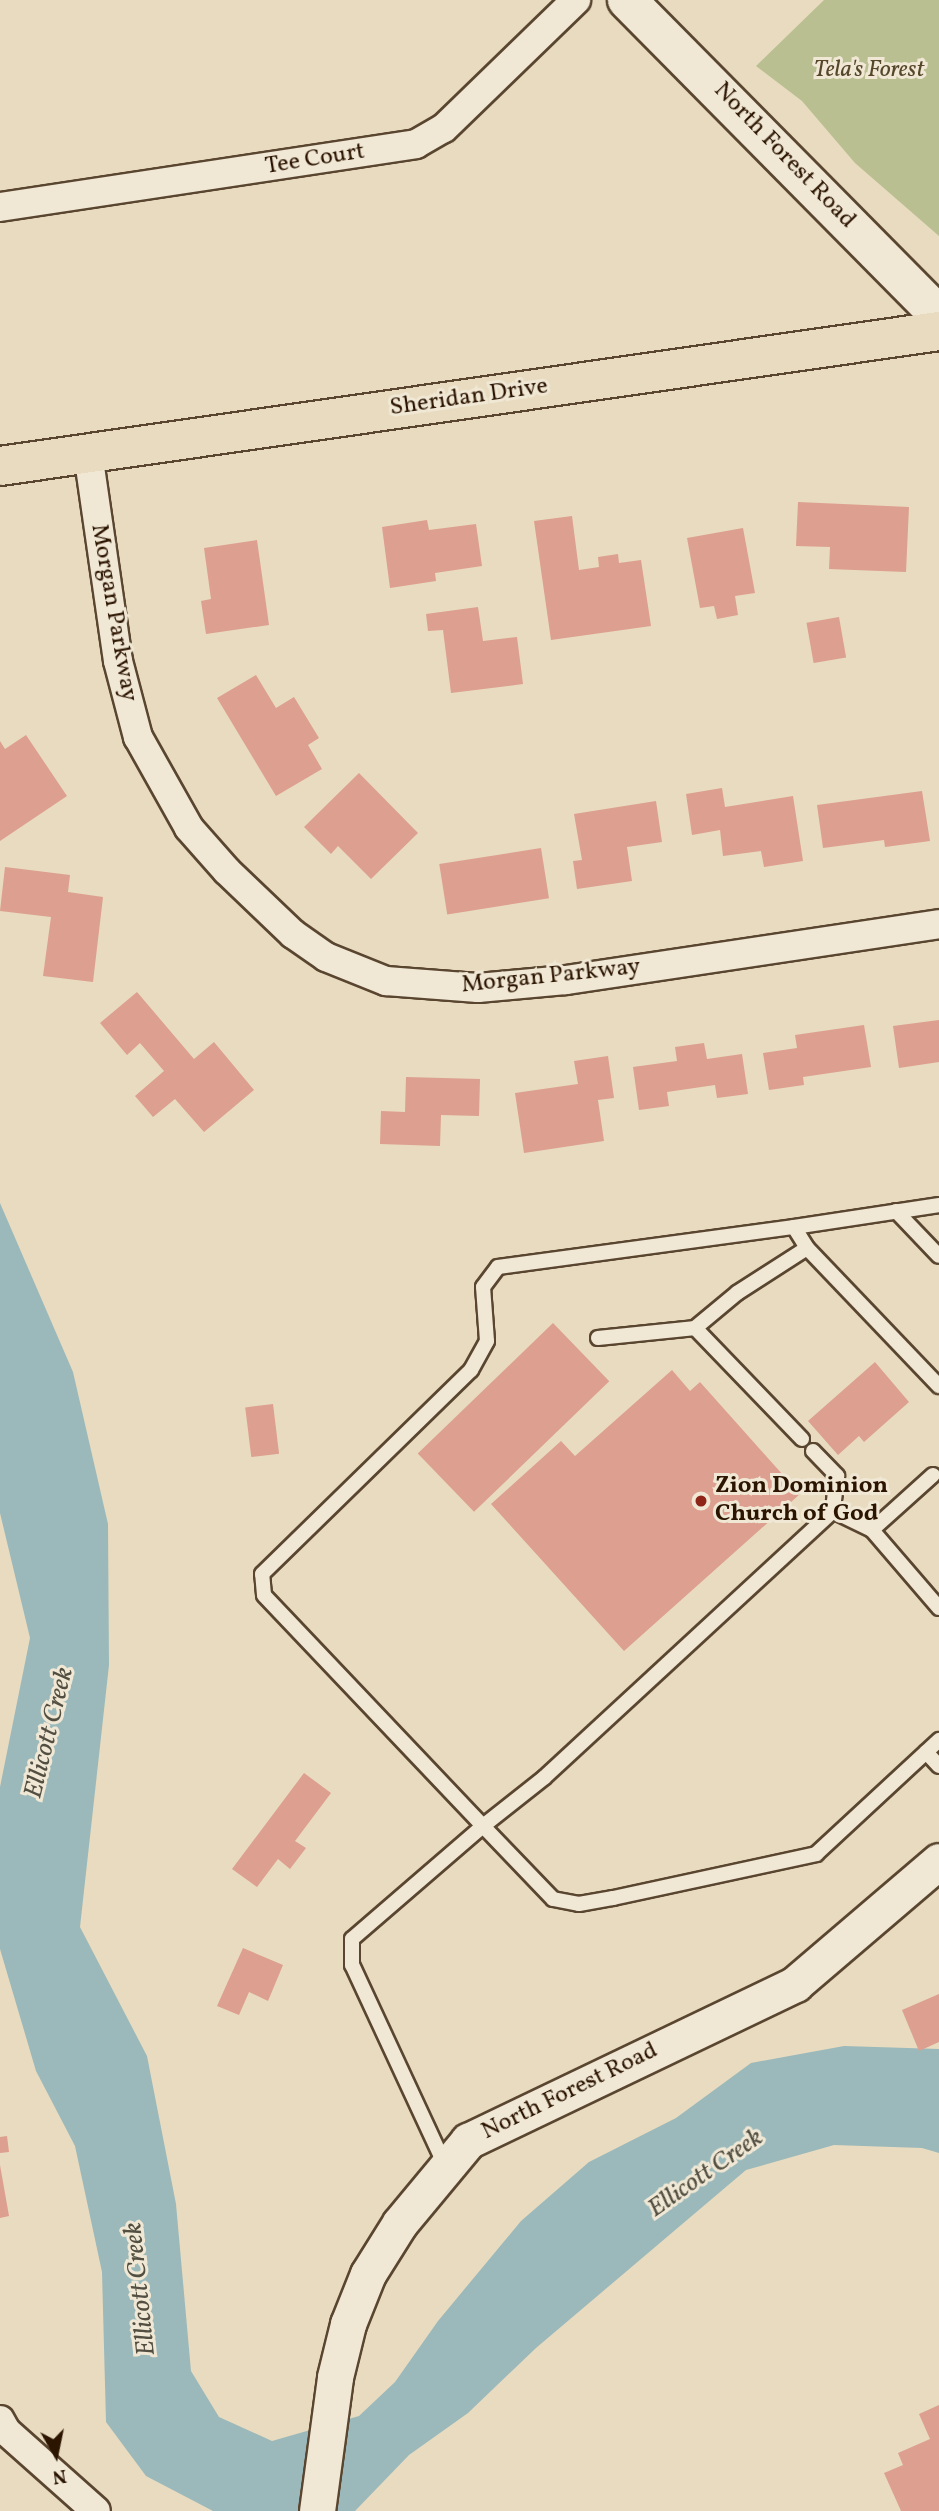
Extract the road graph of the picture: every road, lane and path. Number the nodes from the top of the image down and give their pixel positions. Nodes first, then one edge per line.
1 (576, 0) edge
2 (627, 0) edge
3 (0, 207) edge
4 (939, 315) edge
5 (939, 331) edge
6 (88, 453) junction
7 (0, 466) edge
8 (939, 924) edge
9 (939, 1205) edge
10 (896, 1211) junction
11 (794, 1227) junction
12 (807, 1248) junction
13 (939, 1256) edge
14 (695, 1328) junction
15 (598, 1338) dead end
16 (939, 1385) edge
17 (802, 1439) dead end
18 (813, 1451) dead end
19 (937, 1473) edge
20 (833, 1511) junction
21 (872, 1530) junction
22 (939, 1608) edge
23 (939, 1740) edge
24 (926, 1752) junction
25 (939, 1766) edge
26 (483, 1826) junction
27 (939, 1861) edge
28 (446, 2166) junction
29 (0, 2420) edge
30 (96, 2511) edge
31 (317, 2511) edge

1 - 3 street, Tee Court
2 - 4 main road, North Forest Road
5 - 6 main road, Sheridan Drive
6 - 7 main road, Sheridan Drive
6 - 8 street, Morgan Parkway
9 - 10 lane
10 - 11 lane
10 - 13 lane
11 - 12 lane
11 - 26 lane
12 - 14 lane
12 - 16 lane
14 - 15 lane
14 - 17 lane
18 - 20 lane
19 - 21 lane
20 - 21 lane
20 - 26 lane
21 - 22 lane
23 - 24 lane
24 - 25 lane
24 - 26 lane
26 - 28 lane
27 - 28 street, North Forest Road
28 - 31 street, North Forest Road
29 - 30 street

